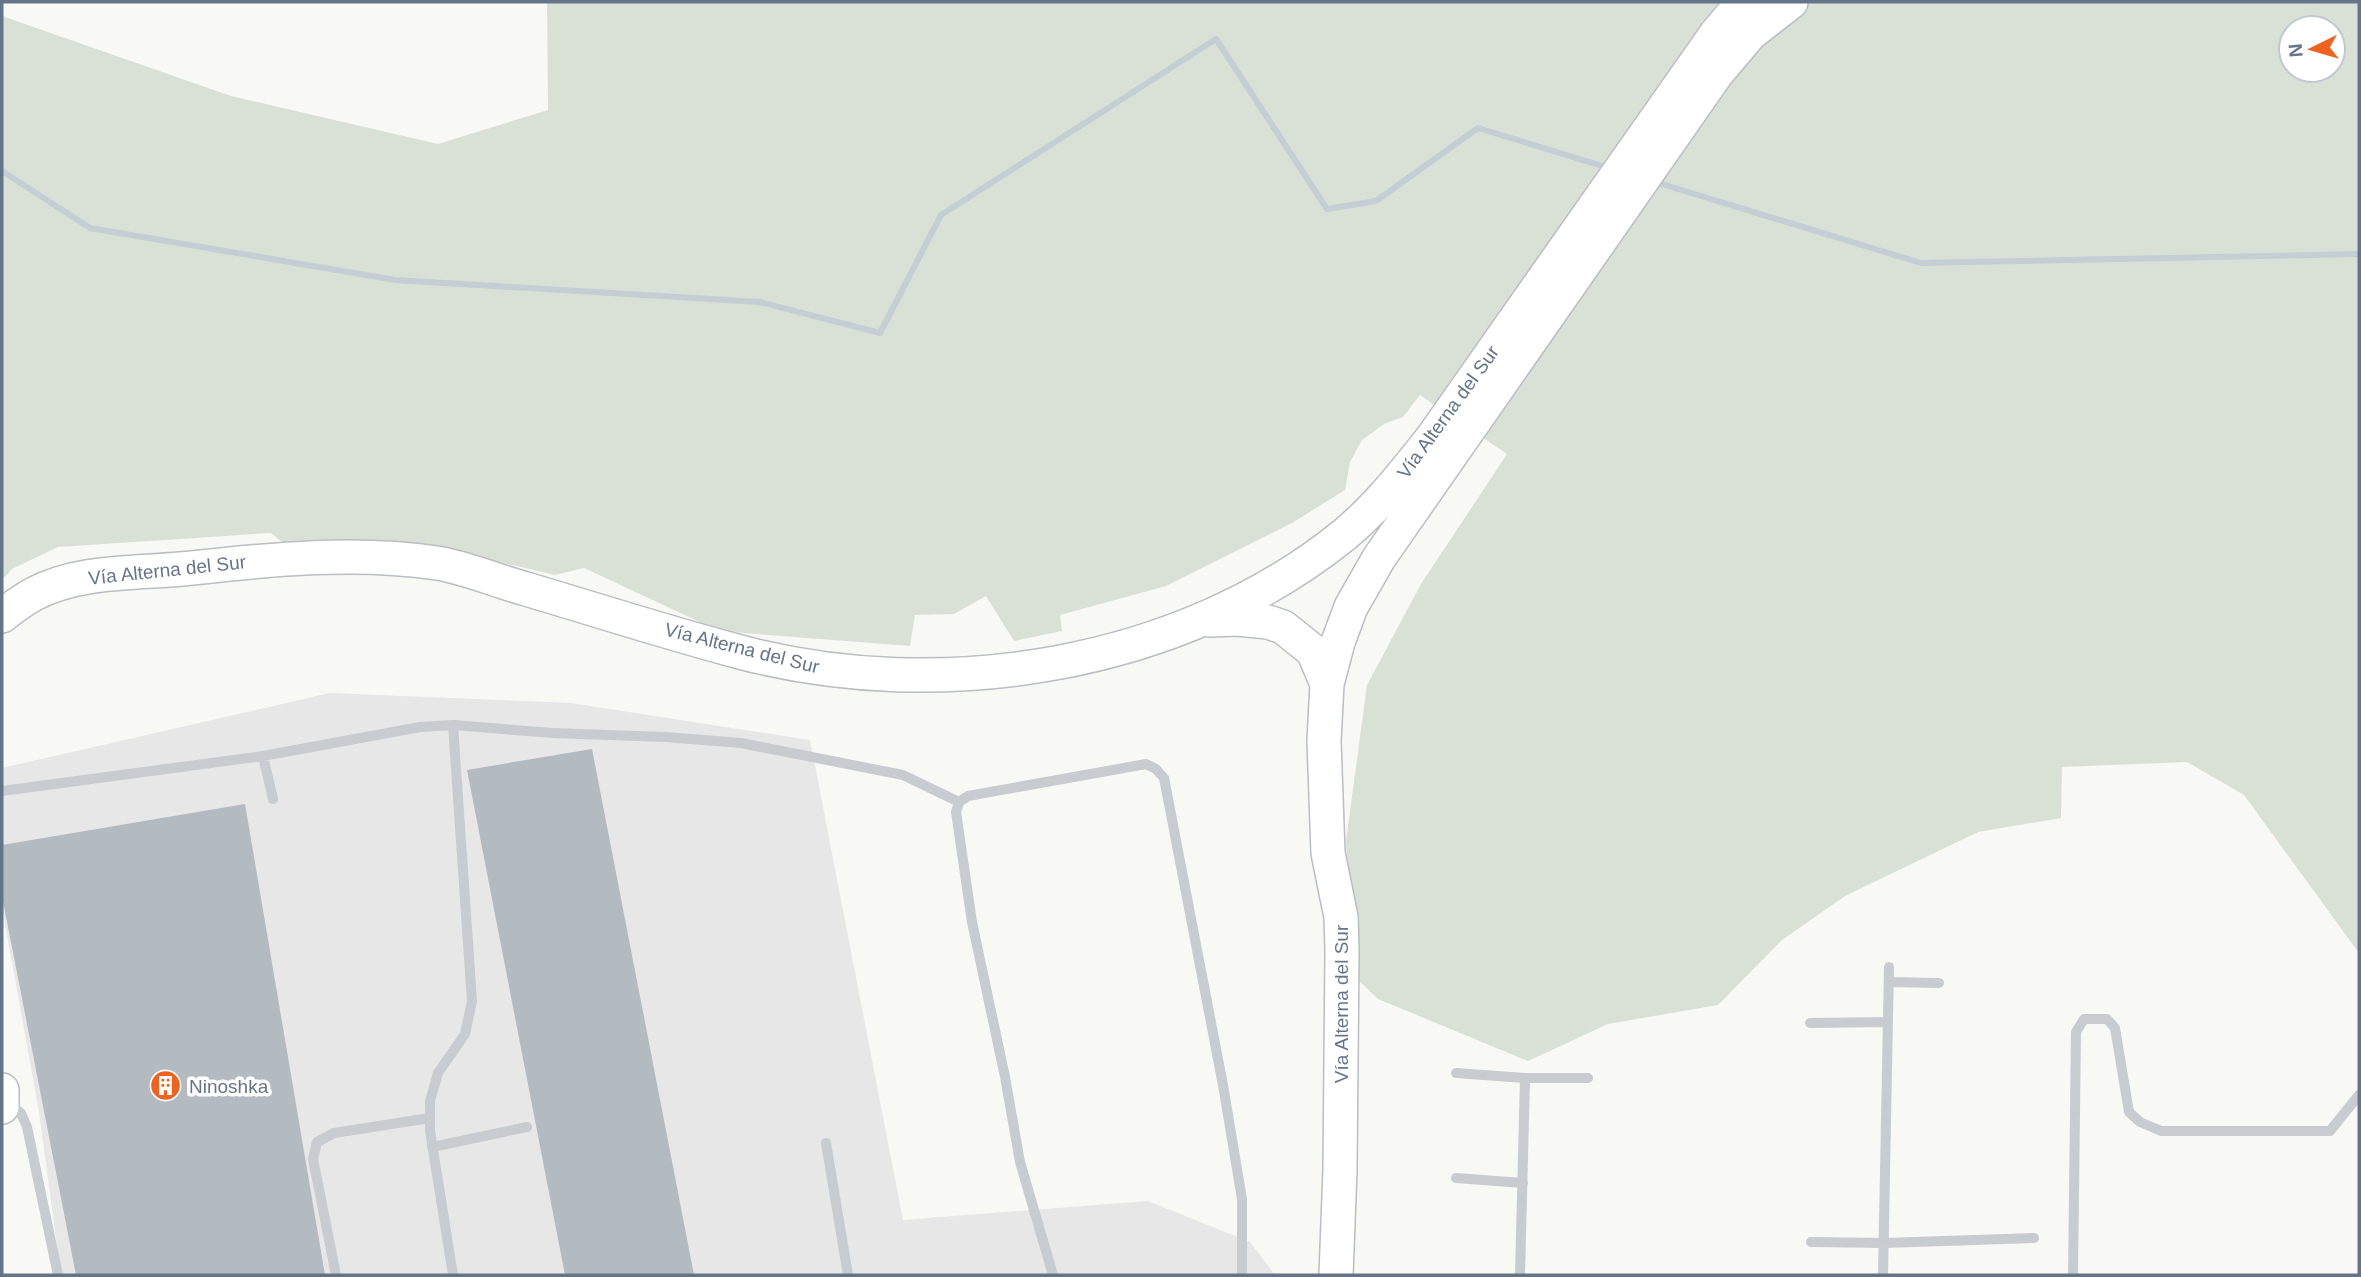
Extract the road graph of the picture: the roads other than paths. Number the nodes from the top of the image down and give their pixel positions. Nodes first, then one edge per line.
1 (1751, 2) edge
2 (1791, 2) edge
3 (1444, 444) junction
4 (2, 616) edge
5 (1204, 620) junction
6 (1328, 684) junction
7 (453, 725) junction
8 (263, 756) junction
9 (2, 791) edge
10 (273, 799) dead end
11 (959, 802) junction
12 (1328, 853) junction
13 (1889, 967) dead end
14 (1889, 982) junction
15 (1938, 983) dead end
16 (1888, 1022) junction
17 (1810, 1023) dead end
18 (1456, 1073) dead end
19 (1525, 1078) junction
20 (1588, 1078) dead end
21 (2, 1090) edge
22 (2359, 1095) edge
23 (2, 1100) edge
24 (2, 1107) edge
25 (430, 1118) junction
26 (527, 1127) dead end
27 (826, 1143) dead end
28 (432, 1147) junction
29 (1456, 1178) dead end
30 (1522, 1183) junction
31 (2034, 1238) dead end
32 (1811, 1242) dead end
33 (1884, 1243) junction
34 (58, 1275) edge
35 (336, 1275) edge
36 (453, 1275) edge
37 (848, 1275) edge
38 (1053, 1275) edge
39 (1242, 1275) edge
40 (1315, 1275) edge
41 (1336, 1275) edge
42 (1520, 1275) edge
43 (1882, 1275) edge
44 (2073, 1275) edge

1 - 3 highway, Vía Alterna del Sur
2 - 3 highway, Vía Alterna del Sur
3 - 5 highway, Vía Alterna del Sur
3 - 6 highway, Vía Alterna del Sur
4 - 5 highway, Vía Alterna del Sur
5 - 6 highway
6 - 12 highway, Vía Alterna del Sur
7 - 8 lane
7 - 11 lane
7 - 25 lane
8 - 9 lane
8 - 10 lane
11 - 38 lane
11 - 39 lane
12 - 40 highway
12 - 41 highway, Vía Alterna del Sur
13 - 14 lane
14 - 15 lane
14 - 16 lane
16 - 17 lane
16 - 33 lane
18 - 19 lane
19 - 20 lane
19 - 30 lane
21 - 23 highway
22 - 44 lane
23 - 24 highway
23 - 34 lane
25 - 28 lane
25 - 35 lane
26 - 28 lane
27 - 37 lane
28 - 36 lane
29 - 30 lane
30 - 42 lane
31 - 33 lane
32 - 33 lane
33 - 43 lane

